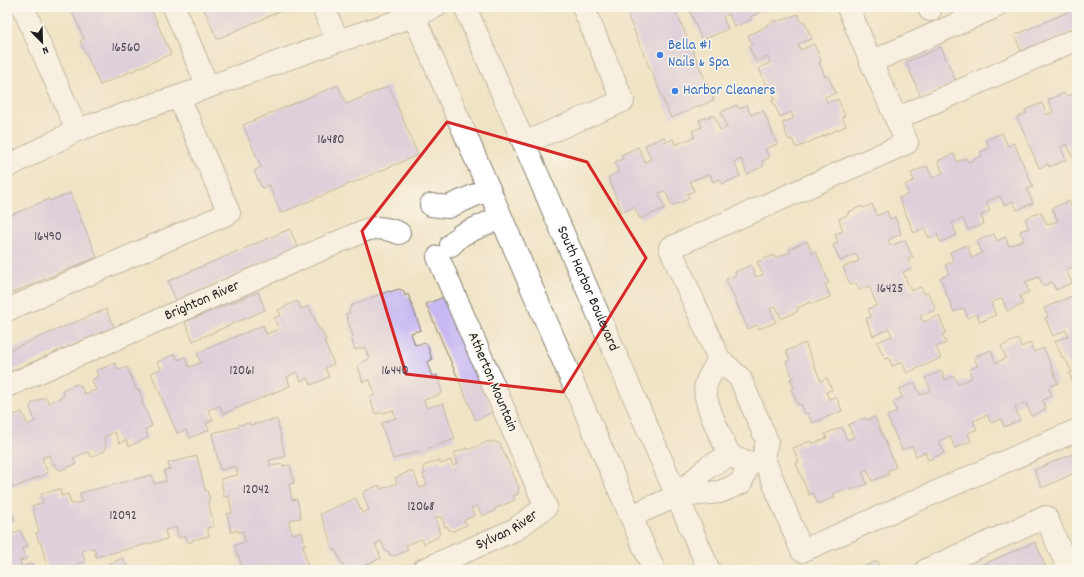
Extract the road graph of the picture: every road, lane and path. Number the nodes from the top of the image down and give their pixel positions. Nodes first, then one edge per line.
1 (23, 7) edge
2 (174, 7) edge
3 (324, 7) edge
4 (435, 7) edge
5 (465, 7) edge
6 (583, 7) edge
7 (848, 7) edge
8 (995, 7) edge
9 (412, 12) edge
10 (1077, 39) edge
11 (338, 41) junction
12 (871, 62) junction
13 (208, 87) junction
14 (179, 97) junction
15 (896, 119) junction
16 (78, 130) junction
17 (524, 143) junction
18 (7, 167) edge
19 (489, 189) junction
20 (501, 217) junction
21 (400, 233) dead end
22 (450, 246) junction
23 (7, 310) edge
24 (719, 359) junction
25 (7, 386) edge
26 (1077, 430) edge
27 (747, 459) junction
28 (677, 496) junction
29 (546, 507) joint
30 (631, 516) junction
31 (422, 570) edge
32 (654, 570) edge
33 (709, 570) edge
34 (926, 570) edge
35 (1070, 570) edge

1 - 16 main road
2 - 13 main road
3 - 11 main road
4 - 9 main road
5 - 17 main road, South Harbor Boulevard
6 - 17 main road
7 - 12 main road
8 - 12 main road
9 - 11 main road
9 - 19 main road
10 - 15 main road
11 - 13 main road
12 - 15 main road
13 - 14 main road
14 - 16 main road
14 - 23 main road
15 - 24 main road
16 - 18 main road
17 - 28 main road, South Harbor Boulevard
19 - 20 main road
19 - 22 main road
20 - 22 main road
20 - 30 main road
21 - 25 main road, Brighton River
22 - 29 main road, Atherton Mountain
24 - 27 main road
24 - 27 main road
26 - 27 main road
27 - 28 main road
27 - 28 main road
28 - 30 main road
28 - 33 main road, South Harbor Boulevard
29 - 31 main road, Sylvan River
30 - 32 main road
34 - 35 main road

